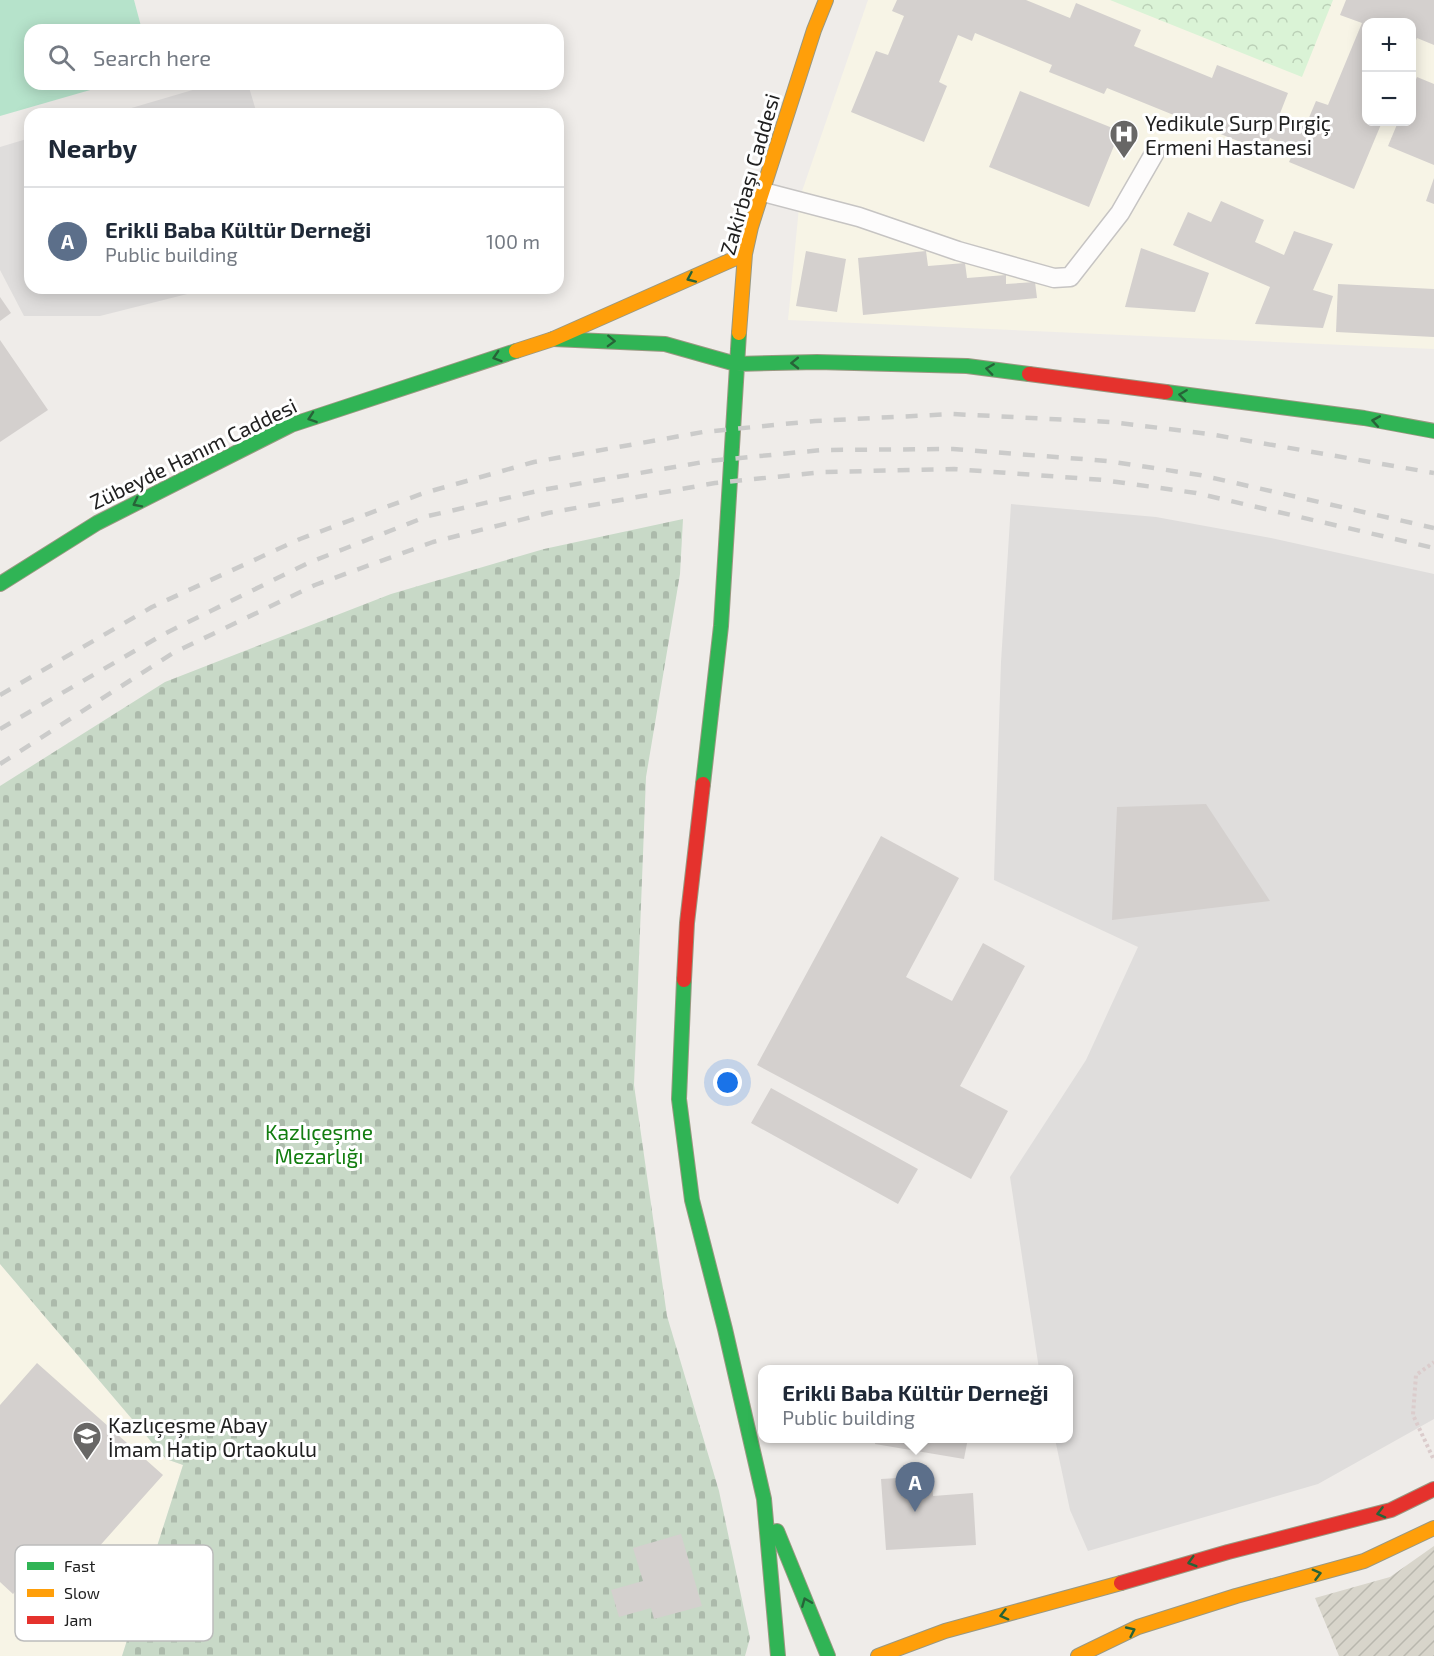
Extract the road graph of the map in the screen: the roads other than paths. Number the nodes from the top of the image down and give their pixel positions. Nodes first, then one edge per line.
1 (826, 0) edge
2 (1154, 154) dead end
3 (763, 192) junction
4 (745, 254) junction
5 (553, 339) junction
6 (736, 364) junction
7 (1434, 431) edge
8 (0, 584) edge
9 (1434, 1489) edge
10 (764, 1498) junction
11 (1434, 1528) edge
12 (778, 1656) edge
13 (828, 1656) edge
14 (878, 1656) edge
15 (1078, 1656) edge

1 - 3 street, Zakirbaşı Caddesi
2 - 3 lane
3 - 4 street, Zakirbaşı Caddesi
4 -> 5 street
4 - 6 street, Zakirbaşı Caddesi
5 -> 6 street
5 -> 8 street, Zübeyde Hanım Caddesi
7 -> 6 street
6 - 10 street, Zakirbaşı Caddesi
9 -> 14 street
10 - 12 street
13 -> 10 street
15 -> 11 street

